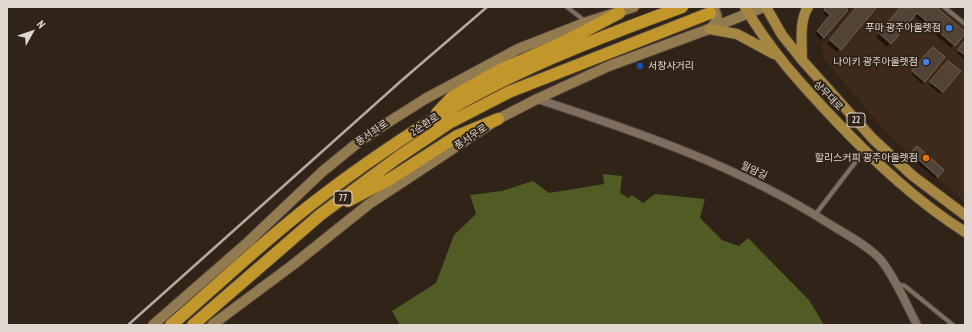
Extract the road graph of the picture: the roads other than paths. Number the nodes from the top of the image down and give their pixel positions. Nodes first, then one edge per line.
1 (567, 7) edge
2 (634, 7) edge
3 (682, 7) edge
4 (765, 7) edge
5 (808, 7) edge
6 (944, 7) edge
7 (712, 10) edge
8 (747, 10) edge
9 (619, 12) junction
10 (587, 22) junction
11 (965, 24) edge
12 (709, 29) junction
13 (776, 55) junction
14 (802, 60) junction
15 (537, 99) junction
16 (498, 119) junction
17 (428, 122) junction
18 (865, 151) junction
19 (320, 215) junction
20 (815, 215) junction
21 (965, 216) edge
22 (965, 232) edge
23 (896, 284) junction
24 (217, 324) edge
25 (153, 325) edge
26 (171, 325) edge
27 (193, 325) edge
28 (917, 325) edge
29 (953, 325) edge

1 - 10 lane
2 - 9 street, 풍서좌로
3 - 17 highway, 2순환로 / 77
4 - 8 street, 풍서우로
4 - 14 main road, 상무대로 / 22
5 - 14 main road
6 - 11 lane
7 - 12 street
7 - 19 highway, 2순환로 / 77
8 - 12 street, 풍서우로
8 - 13 main road, 상무대로 / 22
9 - 10 street, 풍서좌로
9 - 17 highway
10 - 25 street, 풍서좌로
12 - 13 main road
12 - 15 street, 풍서우로
13 - 18 main road, 상무대로 / 22
14 - 21 main road, 상무대로 / 22
15 - 16 street, 풍서우로
15 - 20 street, 월암길
16 - 19 highway
16 - 24 street, 풍서우로
17 - 26 highway, 2순환로 / 77
18 - 20 lane
18 - 22 main road, 상무대로 / 22
19 - 27 highway, 2순환로 / 77
20 - 23 street, 월암길
23 - 28 street, 월암길
23 - 29 lane

